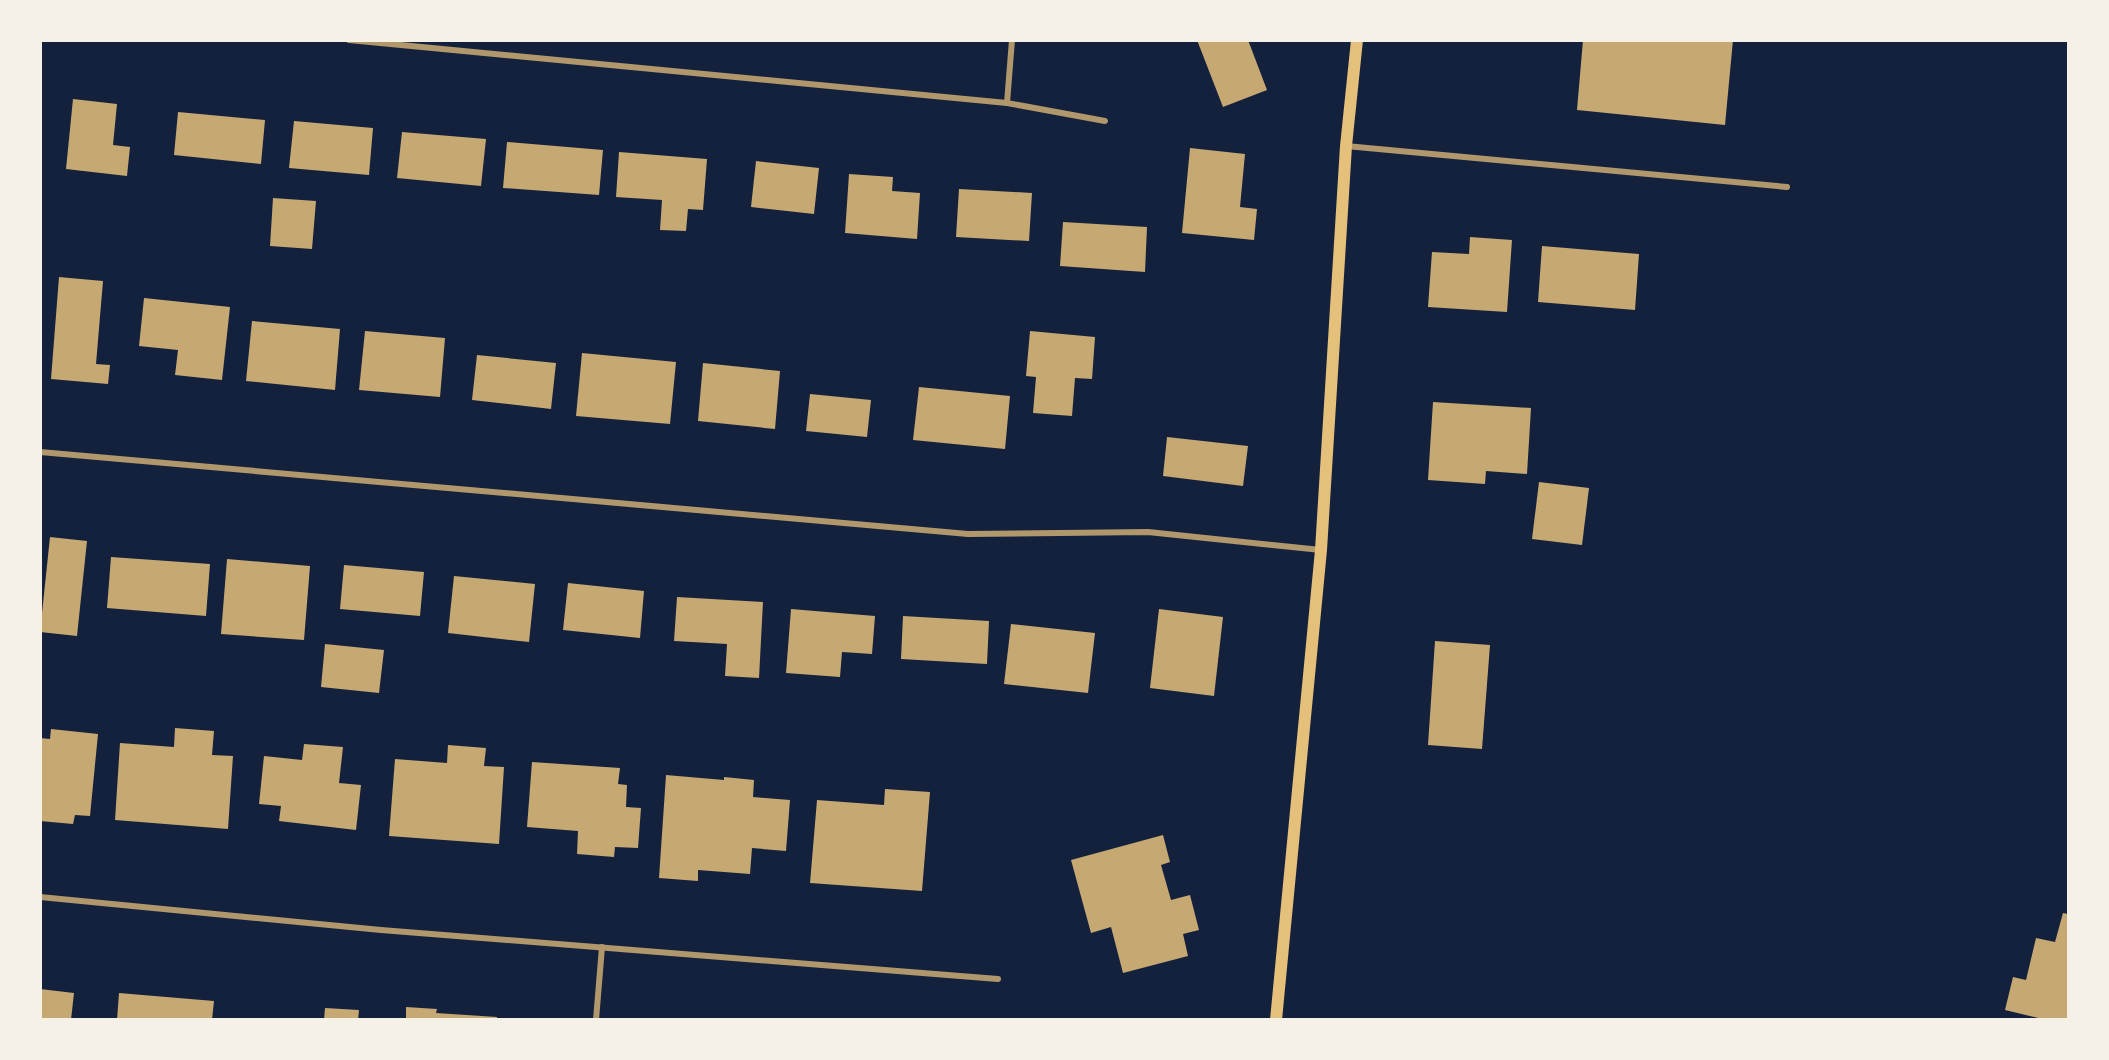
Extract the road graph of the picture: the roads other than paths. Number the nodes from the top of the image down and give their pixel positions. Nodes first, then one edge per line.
1 (349, 40) edge
2 (1012, 40) edge
3 (1357, 40) edge
4 (1007, 103) junction
5 (1105, 121) dead end
6 (1346, 146) junction
7 (1787, 187) dead end
8 (40, 452) edge
9 (1321, 550) junction
10 (40, 897) edge
11 (602, 947) junction
12 (999, 979) dead end
13 (596, 1020) edge
14 (1276, 1020) edge

1 - 4 street
2 - 4 street
3 - 6 main road
4 - 5 street
6 - 7 street
6 - 9 main road
8 - 9 street
9 - 14 main road
10 - 11 street
11 - 12 street
11 - 13 street

